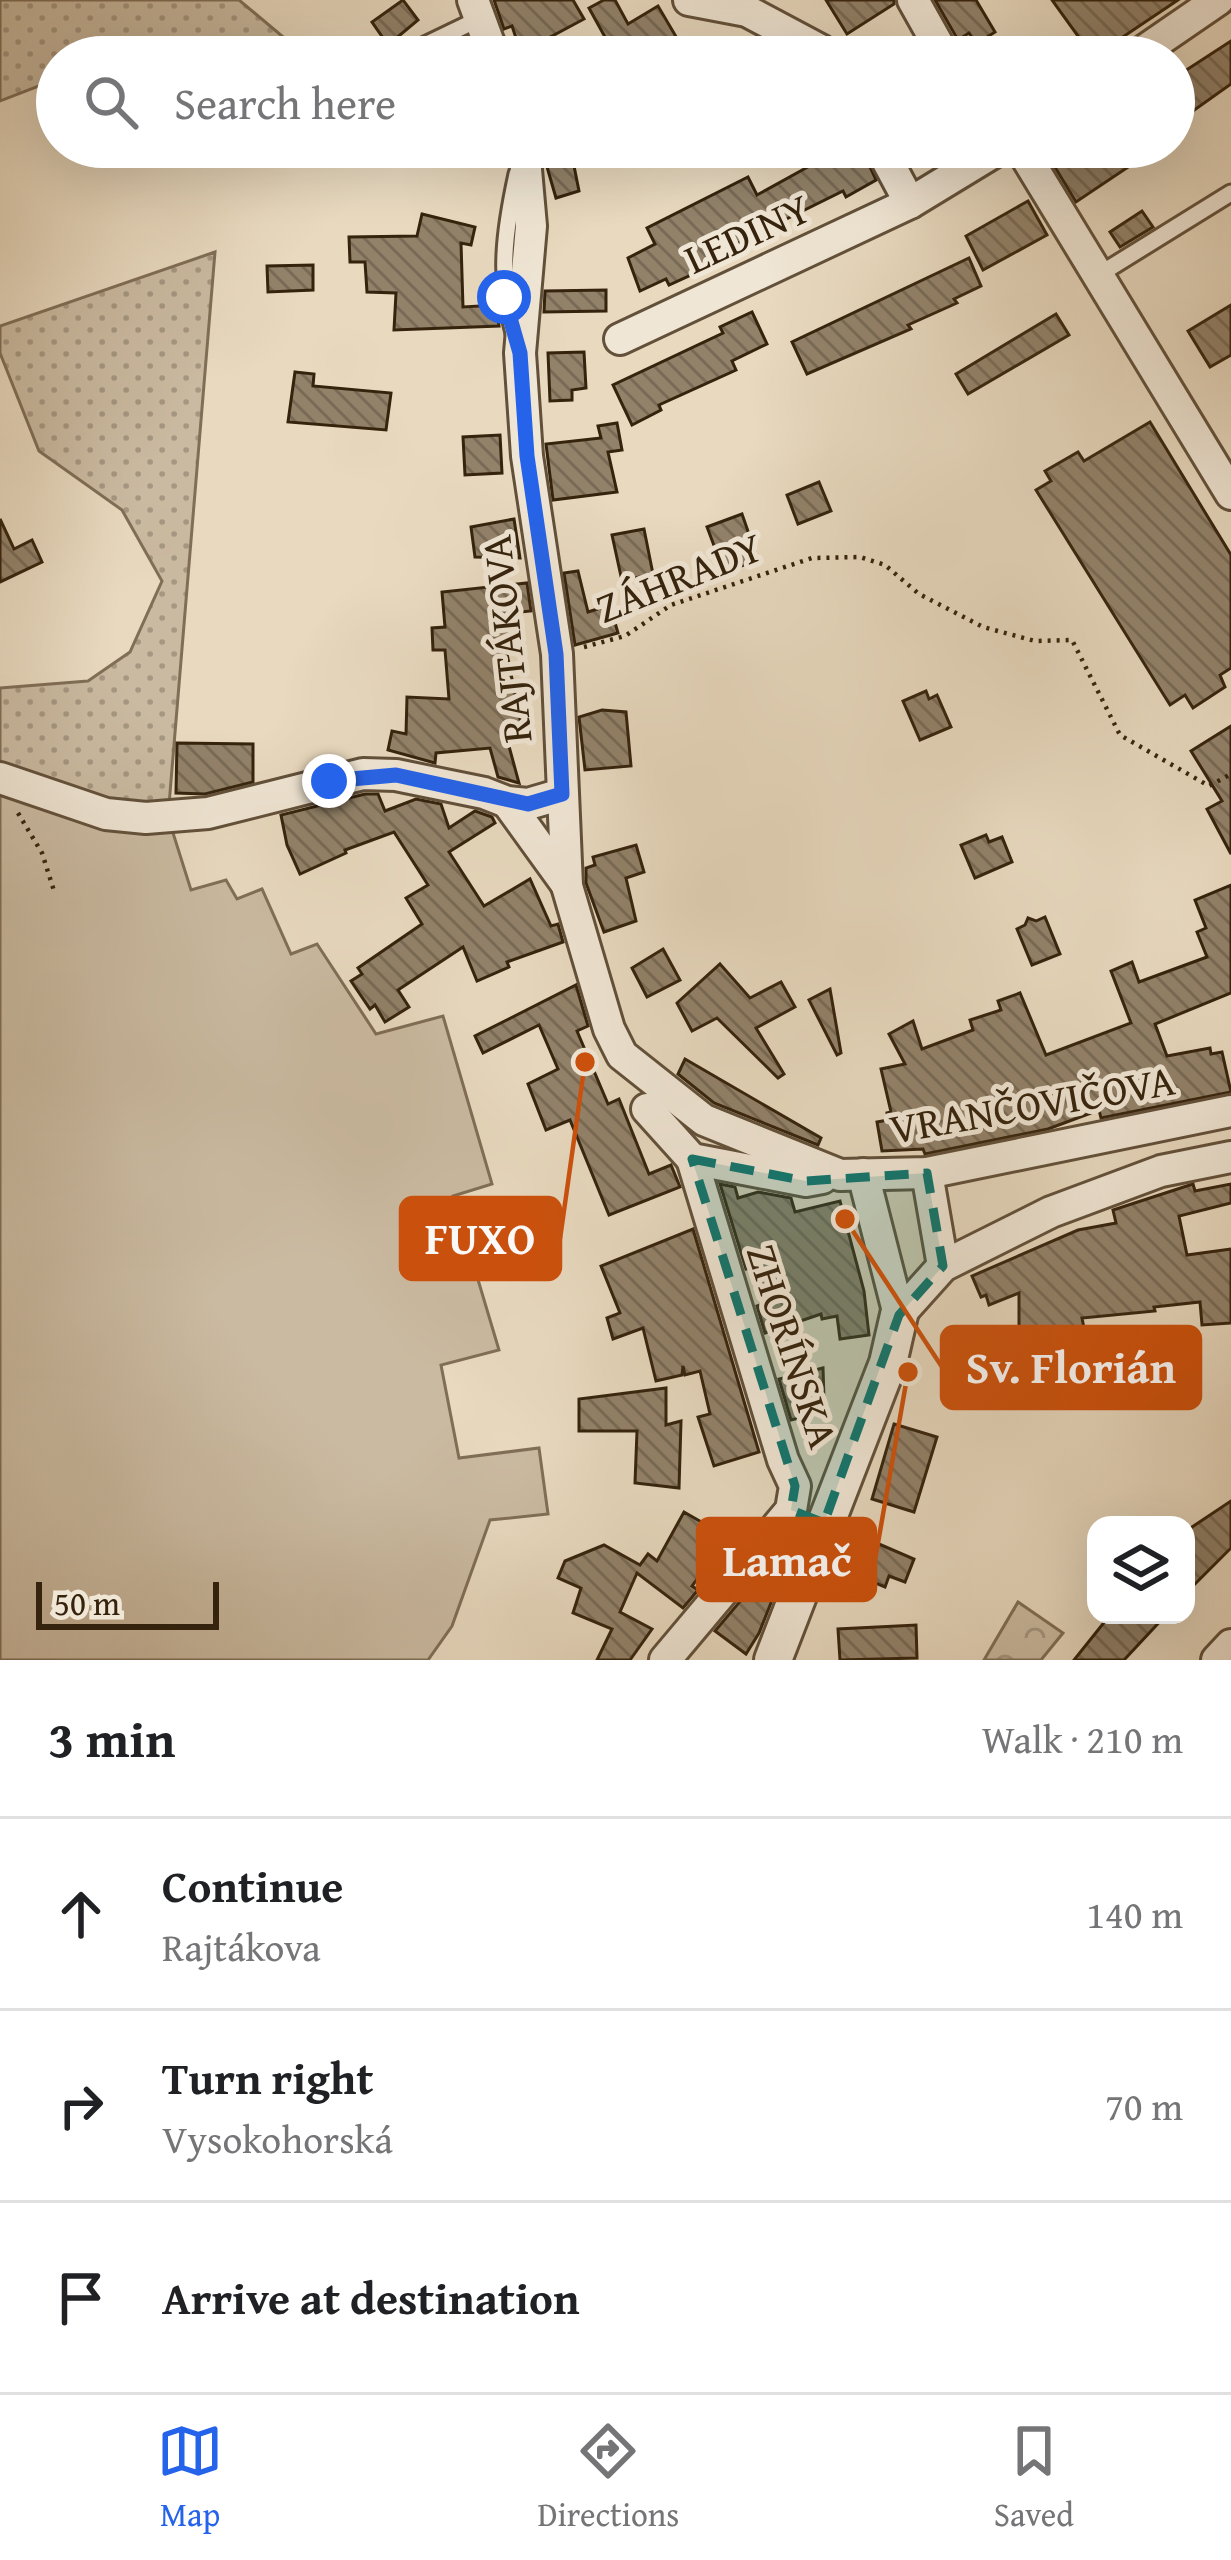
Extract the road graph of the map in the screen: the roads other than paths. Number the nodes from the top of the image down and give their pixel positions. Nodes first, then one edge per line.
1 (689, 0) edge
2 (913, 0) edge
3 (1218, 0) edge
4 (477, 9) edge
5 (434, 36) edge
6 (795, 36) edge
7 (933, 36) edge
8 (1166, 36) edge
9 (526, 168) edge
10 (891, 168) edge
11 (970, 168) edge
12 (1019, 168) edge
13 (1231, 194) edge
14 (910, 203) junction
15 (1100, 274) junction
16 (620, 339) dead end
17 (1231, 494) edge
18 (5, 789) edge
19 (562, 794) junction
20 (507, 802) junction
21 (567, 886) junction
22 (646, 1109) dead end
23 (1231, 1111) edge
24 (1231, 1157) edge
25 (692, 1159) junction
26 (927, 1173) junction
27 (852, 1174) junction
28 (944, 1266) junction
29 (899, 1315) junction
30 (807, 1516) junction
31 (1231, 1645) edge
32 (665, 1660) edge
33 (773, 1660) edge
34 (1217, 1660) edge

1 - 6 street
2 - 7 street
3 - 8 street
4 - 5 lane
9 - 19 street, RAJTÁKOVA
10 - 14 street
11 - 14 street, LEDINY
12 - 15 street
13 - 15 lane
14 - 16 street, LEDINY
15 - 17 street
18 - 20 street
19 - 20 street
19 - 21 street, RAJTÁKOVA
20 - 21 street
21 - 27 street, RAJTÁKOVA
22 - 25 street
23 - 26 street, VRANČOVIČOVA
24 - 28 street, VRANČOVIČOVA
25 - 27 street
25 - 30 street, ZHORÍNSKA
26 - 27 street, VRANČOVIČOVA
26 - 28 street
27 - 29 street, VRANČOVIČOVA
28 - 29 street, VRANČOVIČOVA
29 - 30 street
30 - 32 street, ZHORÍNSKA
30 - 33 street
31 - 34 street

